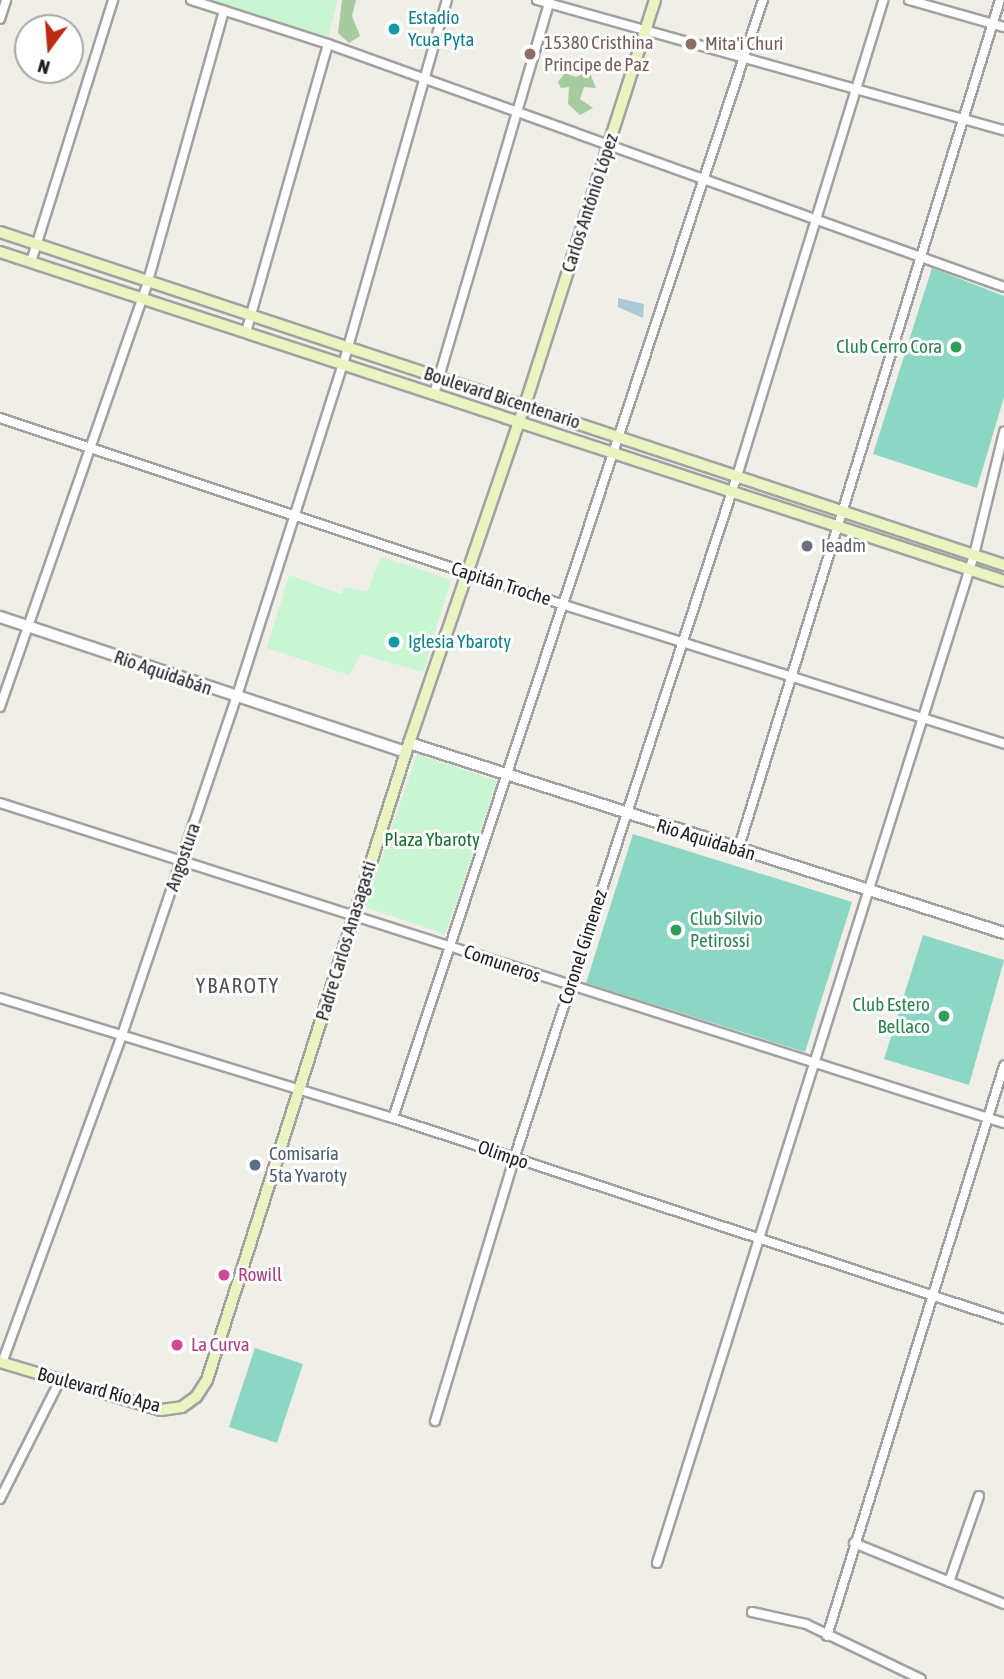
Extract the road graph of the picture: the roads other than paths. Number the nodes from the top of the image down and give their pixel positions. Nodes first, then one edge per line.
1 (6, 0) edge
2 (113, 0) edge
3 (191, 0) edge
4 (447, 0) edge
5 (537, 0) edge
6 (655, 0) edge
7 (763, 0) edge
8 (883, 0) edge
9 (909, 0) edge
10 (1000, 0) edge
11 (549, 2) edge
12 (225, 10) junction
13 (0, 19) edge
14 (993, 24) junction
15 (1004, 27) edge
16 (645, 30) junction
17 (328, 44) junction
18 (743, 58) junction
19 (424, 79) junction
20 (855, 89) junction
21 (517, 112) junction
22 (964, 119) junction
23 (1004, 130) edge
24 (608, 145) junction
25 (700, 178) junction
26 (815, 219) junction
27 (0, 232) edge
28 (35, 244) junction
29 (0, 251) edge
30 (920, 257) junction
31 (31, 262) junction
32 (148, 281) junction
33 (1004, 287) edge
34 (142, 298) junction
35 (251, 315) junction
36 (246, 332) junction
37 (348, 347) junction
38 (342, 363) junction
39 (440, 377) junction
40 (434, 394) junction
41 (525, 405) junction
42 (0, 418) edge
43 (516, 421) junction
44 (1004, 432) edge
45 (620, 437) junction
46 (92, 448) junction
47 (612, 452) junction
48 (737, 476) junction
49 (732, 491) junction
50 (843, 511) junction
51 (296, 516) junction
52 (840, 527) junction
53 (974, 555) junction
54 (1004, 565) edge
55 (967, 568) junction
56 (466, 572) junction
57 (1004, 580) edge
58 (561, 604) junction
59 (0, 617) edge
60 (29, 626) junction
61 (682, 641) junction
62 (793, 674) junction
63 (236, 699) junction
64 (0, 707) edge
65 (921, 716) junction
66 (1004, 744) edge
67 (407, 747) junction
68 (504, 775) junction
69 (0, 803) edge
70 (626, 816) junction
71 (738, 850) junction
72 (181, 862) junction
73 (867, 891) junction
74 (354, 915) junction
75 (1004, 933) edge
76 (449, 946) junction
77 (569, 987) junction
78 (0, 998) edge
79 (122, 1035) junction
80 (813, 1062) junction
81 (1004, 1066) edge
82 (300, 1089) junction
83 (393, 1118) junction
84 (988, 1118) junction
85 (1004, 1123) edge
86 (514, 1159) junction
87 (756, 1239) junction
88 (933, 1296) junction
89 (1004, 1319) edge
90 (1, 1362) edge
91 (60, 1380) junction
92 (196, 1397) joint
93 (436, 1422) dead end
94 (979, 1496) dead end
95 (0, 1499) edge
96 (853, 1544) junction
97 (657, 1563) dead end
98 (949, 1582) junction
99 (1004, 1604) edge
100 (752, 1612) dead end
101 (827, 1636) junction
102 (921, 1679) edge

1 - 13 street
2 - 28 street
3 - 12 street
4 - 19 street, Angostura
5 - 11 street
6 - 16 main road, Carlos António López
7 - 18 street
8 - 20 street, Coronel Gimenez
9 - 14 street
10 - 14 street
11 - 16 street
11 - 21 street
12 - 17 street
12 - 32 street
14 - 15 street
14 - 22 street
16 - 18 street
16 - 24 main road, Carlos António López
17 - 19 street
17 - 35 street
18 - 20 street
18 - 25 street
19 - 21 street
19 - 37 street, Angostura
20 - 22 street
20 - 26 street, Coronel Gimenez
21 - 24 street
21 - 39 street
22 - 23 street
22 - 30 street
24 - 25 street
24 - 41 main road, Carlos António López
25 - 26 street
25 - 45 street
26 - 30 street
26 - 48 street, Coronel Gimenez
27 - 28 main road, Boulevard Bicentenario
28 - 31 street
28 - 32 main road, Boulevard Bicentenario
29 - 31 main road, Boulevard Bicentenario
30 - 33 street
30 - 50 street
31 - 34 main road, Boulevard Bicentenario
32 - 34 street
32 - 35 main road, Boulevard Bicentenario
34 - 36 main road, Boulevard Bicentenario
34 - 46 street
35 - 36 street
35 - 37 main road, Boulevard Bicentenario
36 - 38 main road, Boulevard Bicentenario
37 - 38 street, Angostura
37 - 39 main road, Boulevard Bicentenario
38 - 40 main road, Boulevard Bicentenario
38 - 51 street, Angostura
39 - 40 street
39 - 41 main road, Boulevard Bicentenario
40 - 43 main road, Boulevard Bicentenario
41 - 43 main road, Padre Carlos Anasagasti
41 - 45 main road, Boulevard Bicentenario
42 - 46 street, Capitán Troche
43 - 47 main road, Boulevard Bicentenario
43 - 56 main road, Padre Carlos Anasagasti
44 - 53 street
45 - 47 street
45 - 48 main road, Boulevard Bicentenario
46 - 51 street, Capitán Troche
46 - 60 street
47 - 49 main road, Boulevard Bicentenario
47 - 58 street
48 - 49 street, Coronel Gimenez
48 - 50 main road, Boulevard Bicentenario
49 - 52 main road, Boulevard Bicentenario
49 - 61 street, Coronel Gimenez
50 - 52 street
50 - 53 main road, Boulevard Bicentenario
51 - 56 street, Capitán Troche
51 - 63 street, Angostura
52 - 55 main road, Boulevard Bicentenario
52 - 62 street
53 - 54 main road, Boulevard Bicentenario
53 - 55 street
55 - 57 main road, Boulevard Bicentenario
55 - 65 street
56 - 58 street, Capitán Troche
56 - 67 main road, Padre Carlos Anasagasti
58 - 61 street, Capitán Troche
58 - 68 street
59 - 60 street, Rio Aquidabán
60 - 63 street, Rio Aquidabán
60 - 64 street
61 - 62 street, Capitán Troche
61 - 70 street, Coronel Gimenez
62 - 65 street, Capitán Troche
62 - 71 street
63 - 67 street, Rio Aquidabán
63 - 72 street, Angostura
65 - 66 street, Capitán Troche
65 - 73 street
67 - 68 street, Rio Aquidabán
67 - 74 main road, Padre Carlos Anasagasti
68 - 70 street, Rio Aquidabán
68 - 76 street
69 - 72 street, Comuneros
70 - 71 street, Rio Aquidabán
70 - 77 street, Coronel Gimenez
71 - 73 street, Rio Aquidabán
72 - 74 street, Comuneros
72 - 79 street, Angostura
73 - 75 street, Rio Aquidabán
73 - 80 street
74 - 76 street, Comuneros
74 - 82 main road, Padre Carlos Anasagasti
76 - 77 street, Comuneros
76 - 83 street
77 - 80 street, Comuneros
77 - 86 street, Coronel Gimenez
78 - 79 street, Olimpo
79 - 82 street, Olimpo
79 - 90 street, Angostura
80 - 84 street, Comuneros
80 - 87 street
81 - 84 street
82 - 83 street, Olimpo
82 - 92 main road, Padre Carlos Anasagasti
83 - 86 street, Olimpo
84 - 85 street, Comuneros
84 - 88 street
86 - 87 street, Olimpo
86 - 93 street, Coronel Gimenez
87 - 88 street, Olimpo
87 - 97 street
88 - 89 street, Olimpo
88 - 96 street
90 - 91 main road, Boulevard Río Apa
91 - 92 main road, Boulevard Río Apa
91 - 95 street
94 - 98 street
96 - 98 street
96 - 101 street
98 - 99 street
100 - 101 street
101 - 102 street

